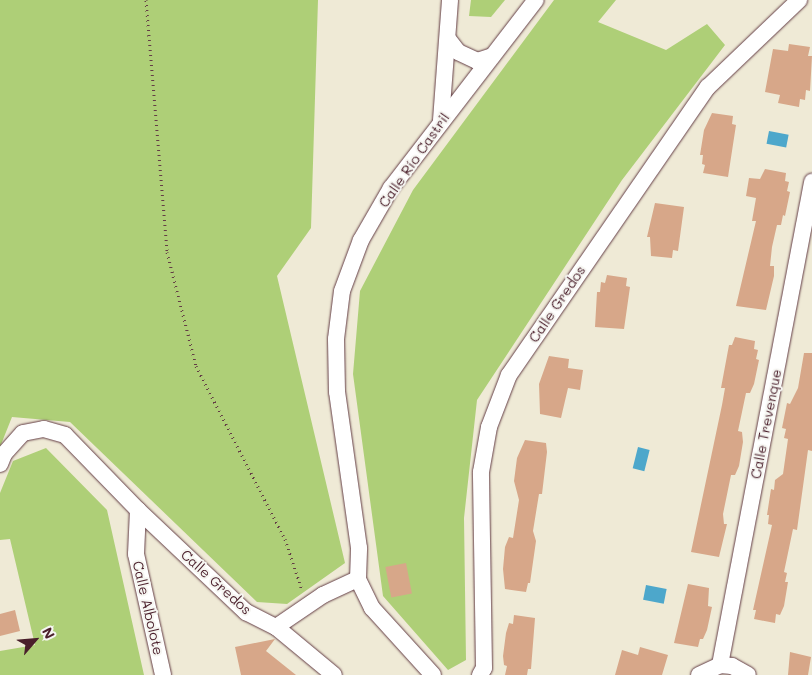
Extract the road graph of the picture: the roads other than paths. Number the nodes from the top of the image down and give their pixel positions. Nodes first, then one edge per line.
1 (450, 0) edge
2 (536, 0) edge
3 (799, 0) edge
4 (448, 39) junction
5 (492, 56) junction
6 (441, 120) junction
7 (812, 182) edge
8 (0, 464) edge
9 (138, 510) junction
10 (358, 580) junction
11 (276, 627) junction
12 (720, 665) junction
13 (163, 675) edge
14 (334, 675) edge
15 (433, 675) edge
16 (480, 675) edge
17 (699, 675) edge
18 (748, 675) edge

1 - 4 street
2 - 5 street, Calle Río Castril
3 - 16 street, Calle Gredos
4 - 5 street
4 - 6 street
5 - 6 street, Calle Río Castril
6 - 10 street, Calle Río Castril
7 - 12 street, Calle Trevenque
8 - 9 street, Calle Gredos
9 - 11 street, Calle Gredos
9 - 13 street, Calle Albolote
10 - 11 street
10 - 15 street
11 - 14 street, Calle Gredos
12 - 17 street
12 - 18 street

